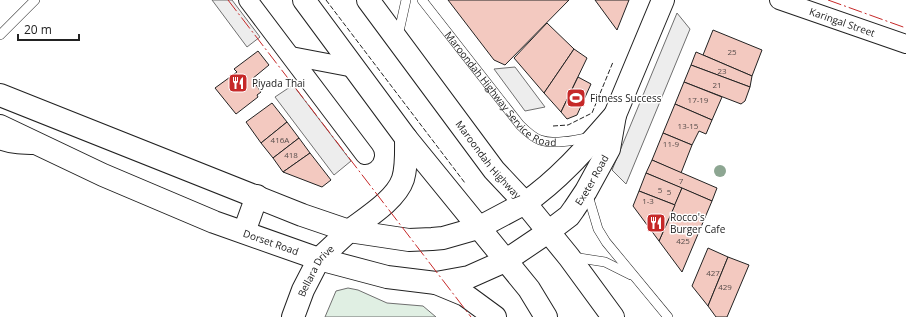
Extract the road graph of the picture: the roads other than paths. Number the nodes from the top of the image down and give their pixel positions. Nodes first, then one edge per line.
1 (35, 0) edge
2 (248, 0) edge
3 (304, 0) edge
4 (368, 0) edge
5 (406, 0) edge
6 (422, 0) edge
7 (663, 0) edge
8 (779, 0) edge
9 (0, 36) edge
10 (397, 39) junction
11 (906, 44) edge
12 (291, 56) junction
13 (354, 68) junction
14 (0, 95) edge
15 (615, 115) junction
16 (0, 126) edge
17 (596, 136) junction
18 (406, 138) junction
19 (0, 140) edge
20 (40, 145) junction
21 (364, 155) dead end
22 (586, 191) junction
23 (257, 196) junction
24 (525, 203) junction
25 (478, 228) junction
26 (349, 231) junction
27 (244, 232) junction
28 (548, 232) junction
29 (569, 257) junction
30 (319, 259) junction
31 (505, 261) junction
32 (633, 276) junction
33 (436, 283) junction
34 (293, 317) edge
35 (495, 317) edge
36 (546, 317) edge
37 (613, 317) edge
38 (668, 317) edge

1 - 9 lane
2 - 12 street
3 - 13 main road
4 - 10 main road, Maroondah Highway
5 - 10 lane
6 - 17 lane, Maroondah Highway Service Road
7 - 15 main road, Exeter Road
8 - 11 street, Karingal Street
10 - 24 main road, Maroondah Highway
12 - 13 street
12 - 21 street
13 - 18 main road
14 - 23 main road
15 - 17 main road, Exeter Road
15 - 22 main road, Exeter Road
16 - 20 main road, Dorset Road
17 - 24 main road, Exeter Road
18 - 25 main road
18 - 26 main road, Bellara Drive
19 - 20 street
20 - 27 main road, Dorset Road
22 - 28 main road, Exeter Road
22 - 32 lane
23 - 26 main road
23 - 27 main road
24 - 25 main road
24 - 28 main road, Maroondah Highway
25 - 26 main road
25 - 31 main road
26 - 30 main road, Bellara Drive
27 - 30 main road, Dorset Road
28 - 29 main road, Maroondah Highway
28 - 31 main road, Dorset Road
29 - 32 lane
29 - 37 main road, Maroondah Highway
30 - 33 main road, Dorset Road
30 - 34 main road, Bellara Drive
31 - 33 main road, Dorset Road
31 - 36 main road
32 - 38 lane
33 - 35 main road

